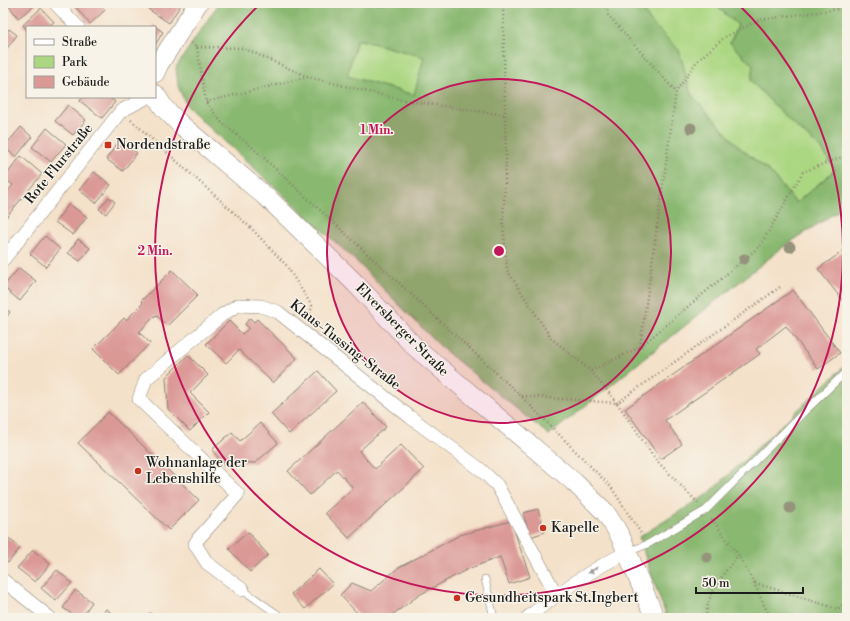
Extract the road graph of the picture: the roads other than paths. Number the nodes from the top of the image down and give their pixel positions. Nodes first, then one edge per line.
1 (55, 3) edge
2 (198, 3) edge
3 (77, 26) edge
4 (156, 71) edge
5 (156, 96) edge
6 (146, 98) edge
7 (3, 260) edge
8 (847, 371) edge
9 (628, 552) junction
10 (485, 578) dead end
11 (3, 580) edge
12 (243, 590) joint
13 (557, 596) junction
14 (50, 618) edge
15 (283, 618) edge
16 (494, 618) edge
17 (527, 618) edge
18 (655, 618) edge

1 - 3 street
2 - 4 main road
5 - 9 main road, Elversberger Straße
6 - 7 street, Rote Flurstraße
8 - 9 lane
9 -> 13 street
9 - 18 main road, Elversberger Straße
10 - 16 lane
11 - 14 street
12 - 13 street, Klaus-Tussing-Straße
12 - 15 lane
13 - 17 street

